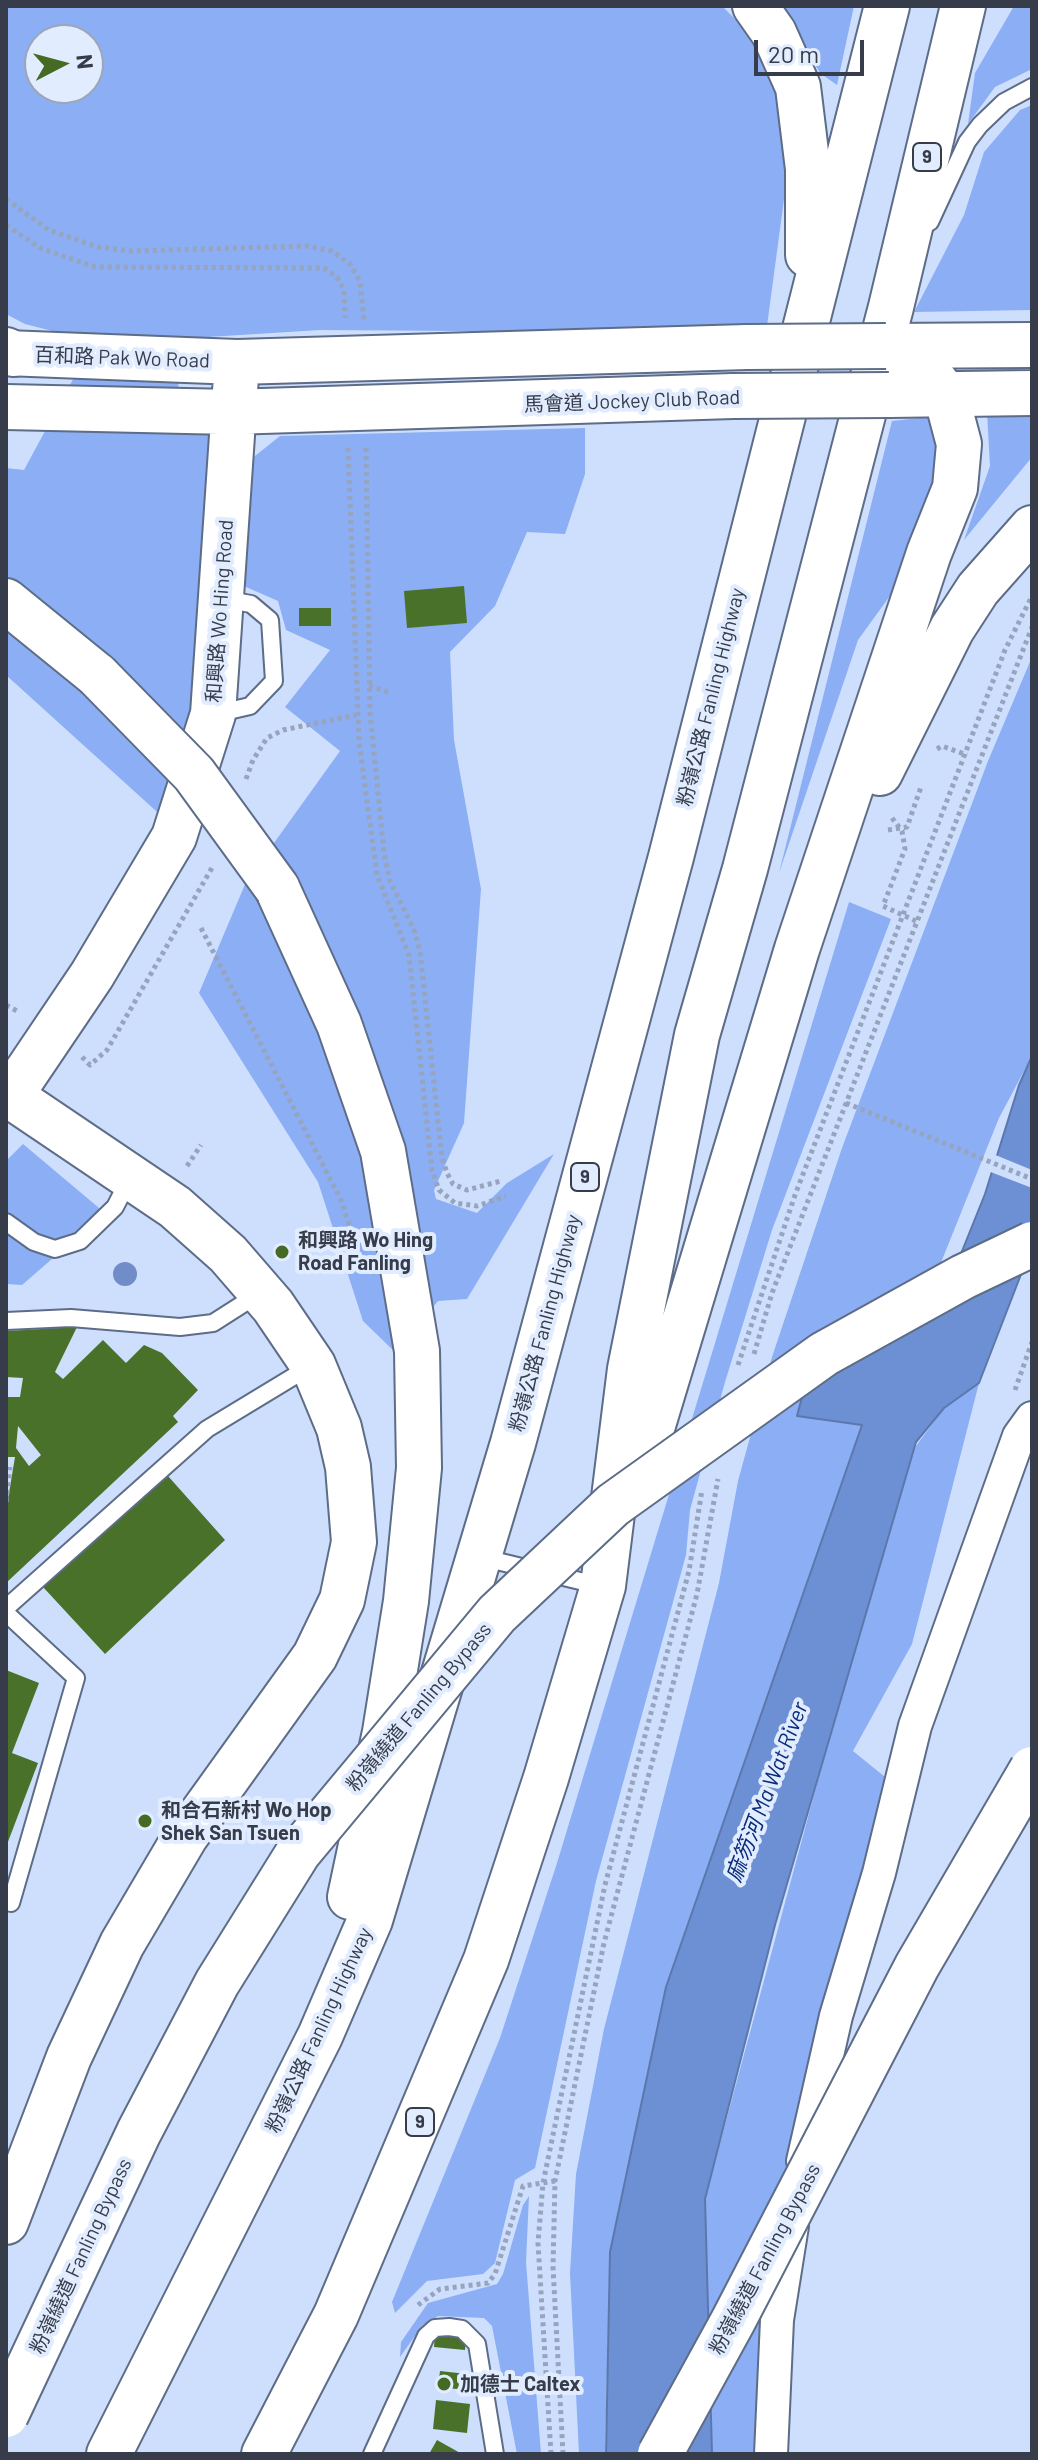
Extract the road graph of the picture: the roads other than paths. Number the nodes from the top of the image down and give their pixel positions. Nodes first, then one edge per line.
1 (755, 6) edge
2 (887, 6) edge
3 (963, 6) edge
4 (1032, 87) edge
5 (809, 305) junction
6 (889, 327) junction
7 (1032, 345) edge
8 (9, 352) edge
9 (237, 362) junction
10 (1032, 393) edge
11 (960, 404) junction
12 (6, 407) edge
13 (231, 412) junction
14 (1032, 528) edge
15 (222, 599) junction
16 (6, 601) edge
17 (213, 714) junction
18 (797, 949) junction
19 (8, 1097) edge
20 (131, 1177) junction
21 (6, 1222) edge
22 (1032, 1244) edge
23 (261, 1292) junction
24 (6, 1321) edge
25 (313, 1365) junction
26 (1032, 1418) edge
27 (480, 1557) junction
28 (603, 1586) junction
29 (6, 1610) edge
30 (1032, 1769) edge
31 (6, 1901) edge
32 (320, 2036) junction
33 (6, 2222) edge
34 (6, 2415) edge
35 (109, 2454) edge
36 (264, 2454) edge
37 (372, 2454) edge
38 (495, 2454) edge
39 (660, 2454) edge
40 (771, 2454) edge

1 - 5 main road
2 - 5 main road, 粉嶺公路 Fanling Highway / 9
3 - 6 main road, 9
4 - 6 lane
5 - 27 main road, 粉嶺公路 Fanling Highway / 9
6 - 7 main road
6 - 9 main road, bridge
6 - 11 main road
6 - 28 main road, 9
8 - 9 main road, 百和路 Pak Wo Road
9 - 13 main road, 和興路 Wo Hing Road
10 - 11 main road, 馬會道 Jockey Club Road
11 - 13 main road, 馬會道 Jockey Club Road, bridge
11 - 18 main road
12 - 13 main road
13 - 15 main road, 和興路 Wo Hing Road
14 - 18 main road
15 - 17 main road, 和興路 Wo Hing Road
15 - 17 lane
16 - 32 main road, bridge
17 - 19 main road, 和興路 Wo Hing Road
18 - 28 main road
19 - 20 main road, 和興路 Wo Hing Road
20 - 21 lane
20 - 23 main road, 和興路 Wo Hing Road
22 - 34 main road, 粉嶺繞道 Fanling Bypass, bridge
23 - 24 lane
23 - 25 main road, 和興路 Wo Hing Road
25 - 29 lane
25 - 33 main road, 和興路 Wo Hing Road
26 - 40 street
27 - 28 lane
27 - 32 main road, 粉嶺公路 Fanling Highway / 9
28 - 36 main road, 9
29 - 31 lane
30 - 39 main road, 粉嶺繞道 Fanling Bypass, bridge
32 - 35 main road, 粉嶺公路 Fanling Highway / 9
37 - 38 lane

